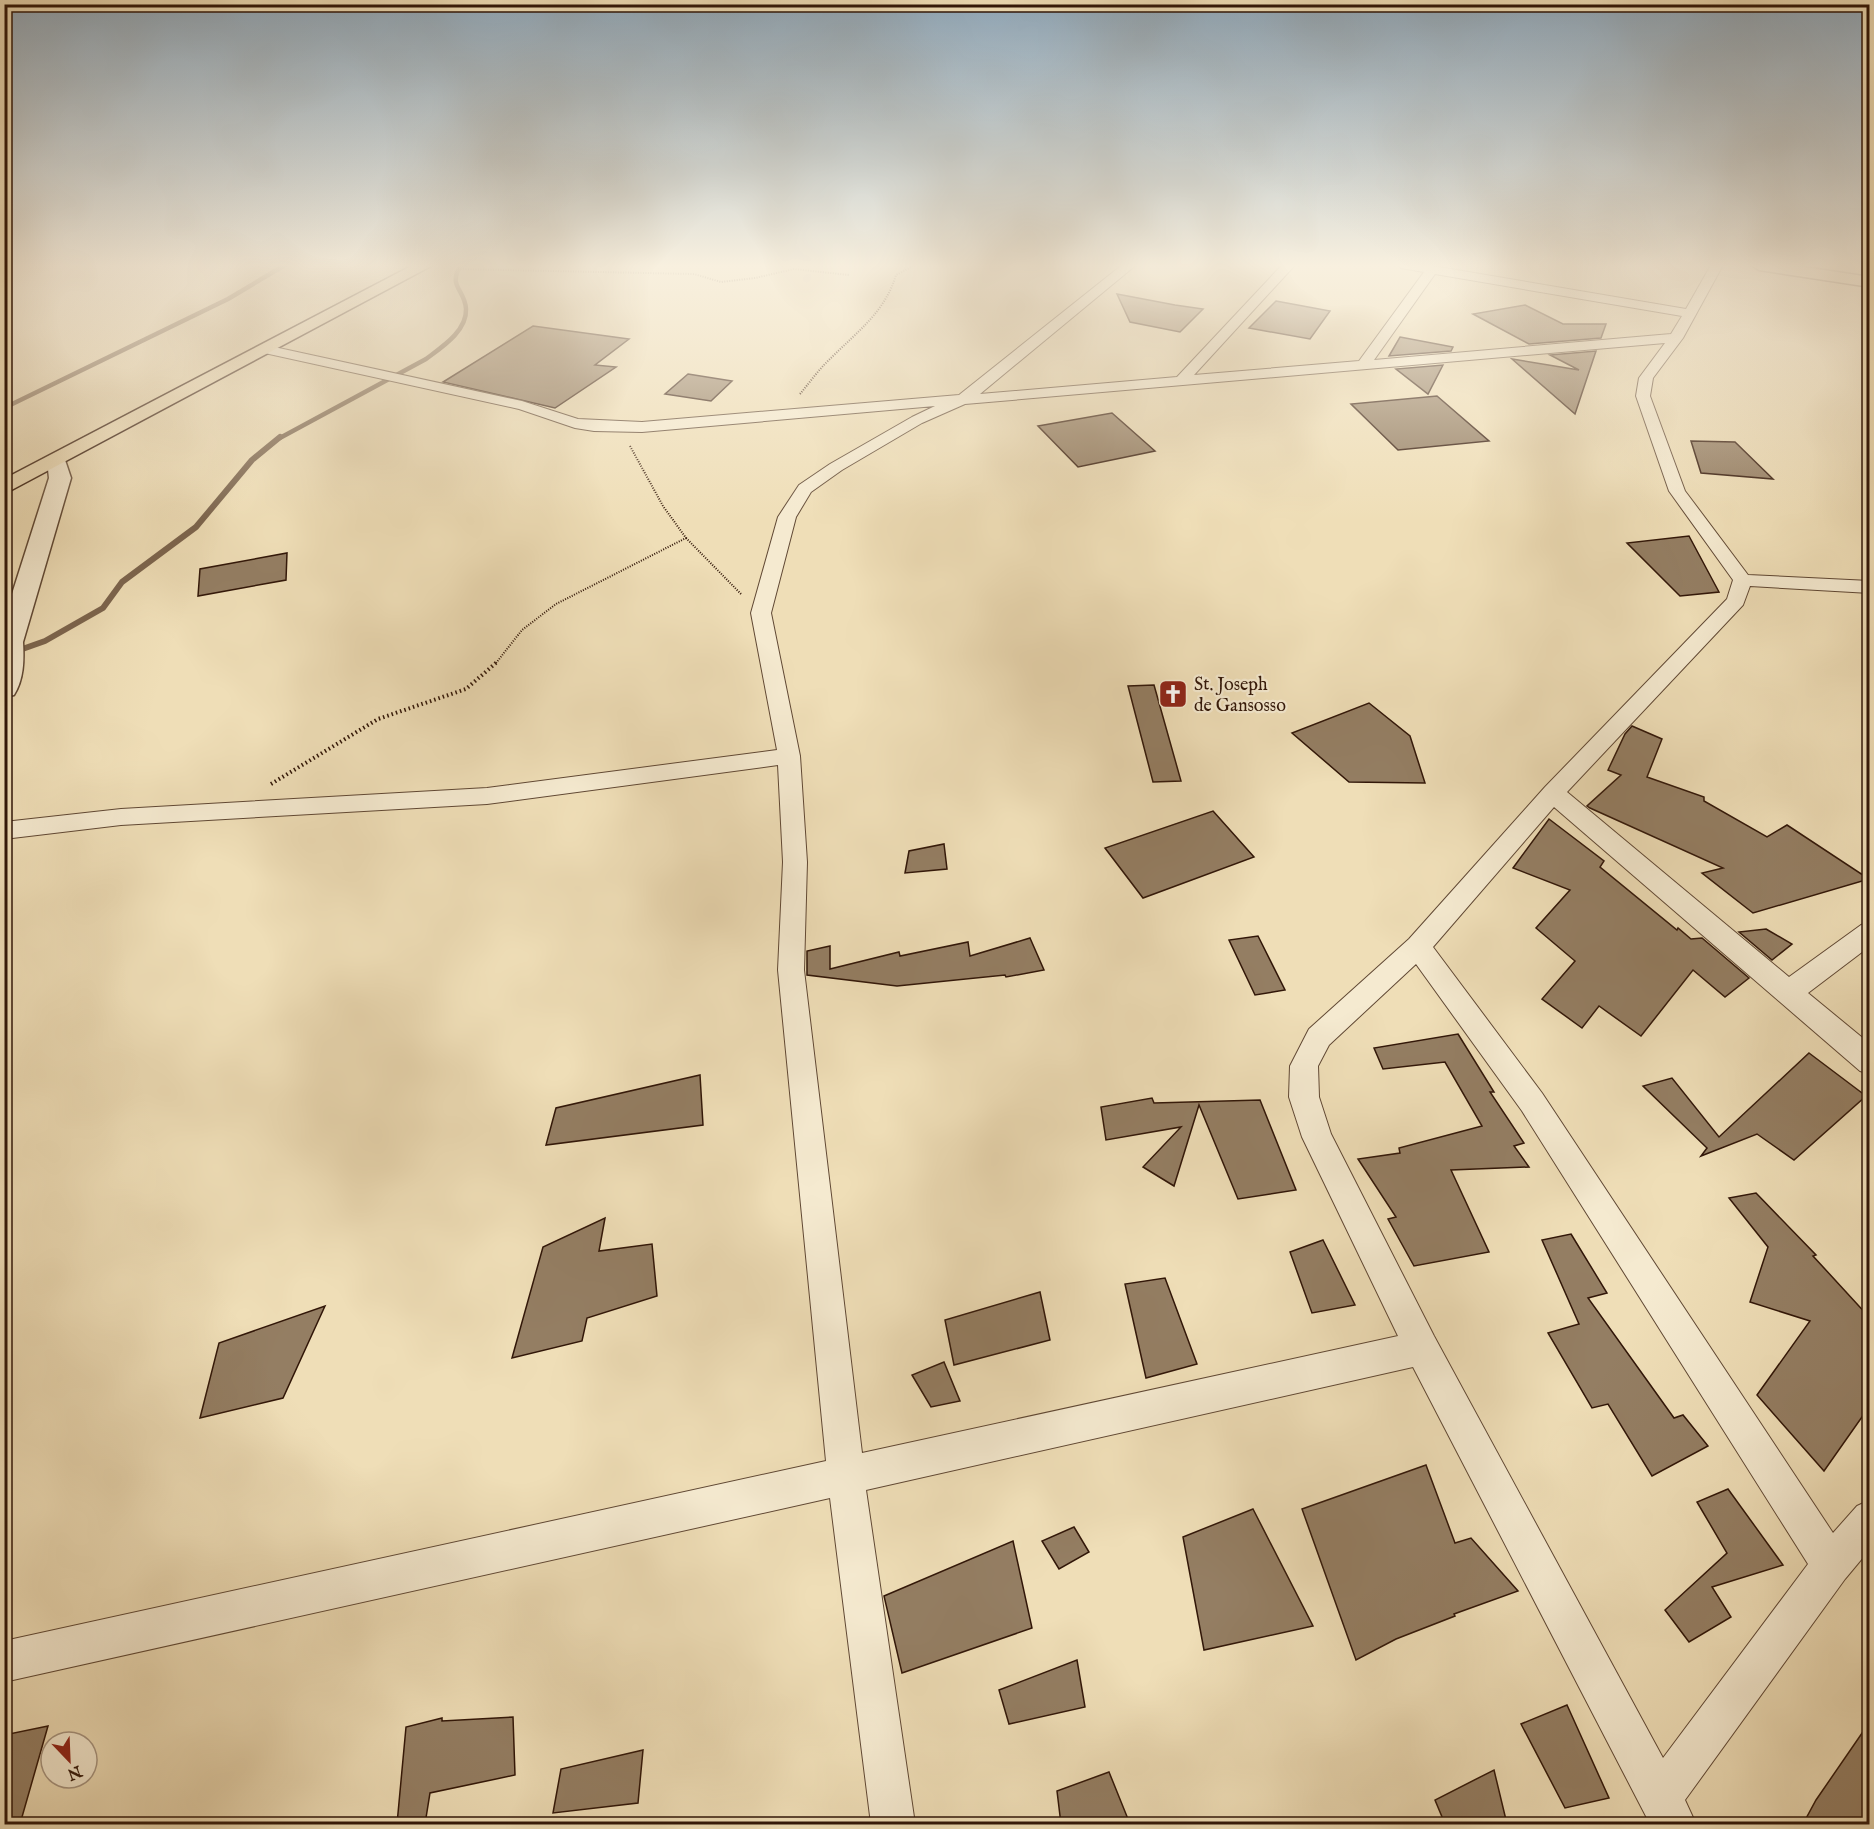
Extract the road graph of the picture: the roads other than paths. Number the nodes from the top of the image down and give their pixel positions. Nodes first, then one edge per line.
1 (265, 350) edge
2 (267, 350) edge
3 (1024, 350) edge
4 (1210, 350) edge
5 (1373, 350) edge
6 (1527, 350) edge
7 (1667, 350) edge
8 (1363, 364) junction
9 (1182, 380) junction
10 (965, 398) junction
11 (57, 461) junction
12 (4, 488) edge
13 (1742, 580) junction
14 (1869, 587) edge
15 (4, 689) edge
16 (789, 756) junction
17 (1554, 793) junction
18 (4, 831) edge
19 (1869, 932) edge
20 (1418, 946) junction
21 (1788, 993) junction
22 (1869, 1062) edge
23 (1422, 1348) junction
24 (846, 1477) junction
25 (1869, 1519) edge
26 (1831, 1565) junction
27 (4, 1662) edge
28 (1667, 1811) edge
29 (894, 1824) edge

1 - 11 main road
2 - 10 street
3 - 10 street
4 - 9 street
5 - 8 street
6 - 8 street
7 - 13 street
8 - 9 street
9 - 10 street
10 - 16 street
11 - 12 main road
11 - 15 street
13 - 14 street
13 - 17 street
16 - 18 street
16 - 24 street
17 - 20 street
17 - 21 street
19 - 21 street
20 - 23 street
20 - 26 street
21 - 22 street
23 - 24 street
23 - 28 street
24 - 27 street
24 - 29 street
25 - 26 street
26 - 28 street

